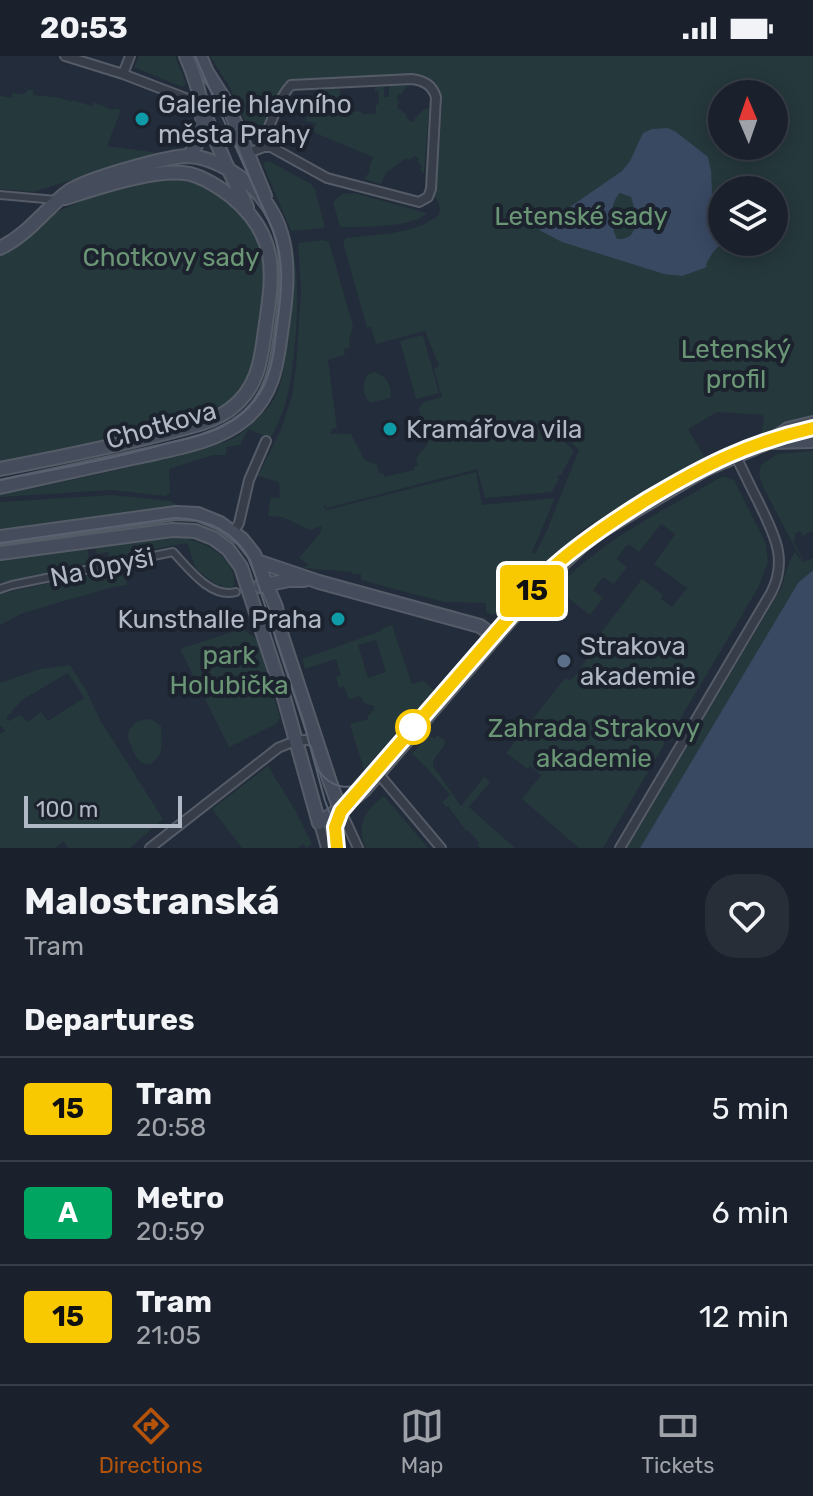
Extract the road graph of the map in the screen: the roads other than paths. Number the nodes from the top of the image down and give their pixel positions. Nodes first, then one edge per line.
1 (65, 56) edge
2 (130, 56) edge
3 (186, 56) edge
4 (200, 56) edge
5 (123, 74) junction
6 (202, 108) junction
7 (264, 147) junction
8 (188, 156) junction
9 (250, 157) junction
10 (233, 174) junction
11 (209, 180) junction
12 (0, 195) edge
13 (58, 200) junction
14 (269, 206) junction
15 (252, 217) junction
16 (0, 248) edge
17 (813, 423) edge
18 (266, 441) dead end
19 (813, 441) edge
20 (769, 442) junction
21 (735, 455) junction
22 (0, 469) edge
23 (0, 487) edge
24 (234, 532) junction
25 (0, 537) edge
26 (0, 553) edge
27 (257, 561) junction
28 (319, 582) junction
29 (266, 585) junction
30 (0, 589) edge
31 (242, 590) junction
32 (495, 637) junction
33 (296, 740) junction
34 (317, 742) junction
35 (377, 772) junction
36 (340, 809) junction
37 (319, 823) junction
38 (150, 848) edge
39 (326, 848) edge
40 (358, 848) edge
41 (441, 848) edge
42 (620, 848) edge

1 - 5 street
2 - 5 street
3 - 6 main road
4 - 9 main road
5 - 6 street
6 - 8 main road
6 - 10 main road
7 - 7 street
7 - 9 street
8 - 10 main road, Chotkova
8 - 13 main road, Chotkova
9 - 10 main road
9 - 14 main road
10 - 11 main road
10 - 14 main road, Chotkova
10 - 15 main road, Chotkova
11 - 13 main road, Chotkova
11 - 15 main road, Chotkova
12 - 13 street, Chotkova
13 - 16 main road
14 - 23 main road, Chotkova
15 - 22 main road, Chotkova
17 - 20 main road
18 - 24 street
19 - 20 main road
20 - 21 main road
21 - 32 main road
21 - 42 street
24 - 25 main road
24 - 27 main road
26 - 31 main road
27 - 28 main road
27 - 29 main road
28 - 29 main road
28 - 32 main road
29 - 31 main road
29 - 34 main road
30 - 31 street, Na Opyši
31 - 33 main road
32 - 35 main road
33 - 34 street
33 - 37 main road
33 - 38 street
34 - 36 main road
35 - 36 main road
35 - 41 street
36 - 37 main road
36 - 40 street
37 - 39 street

